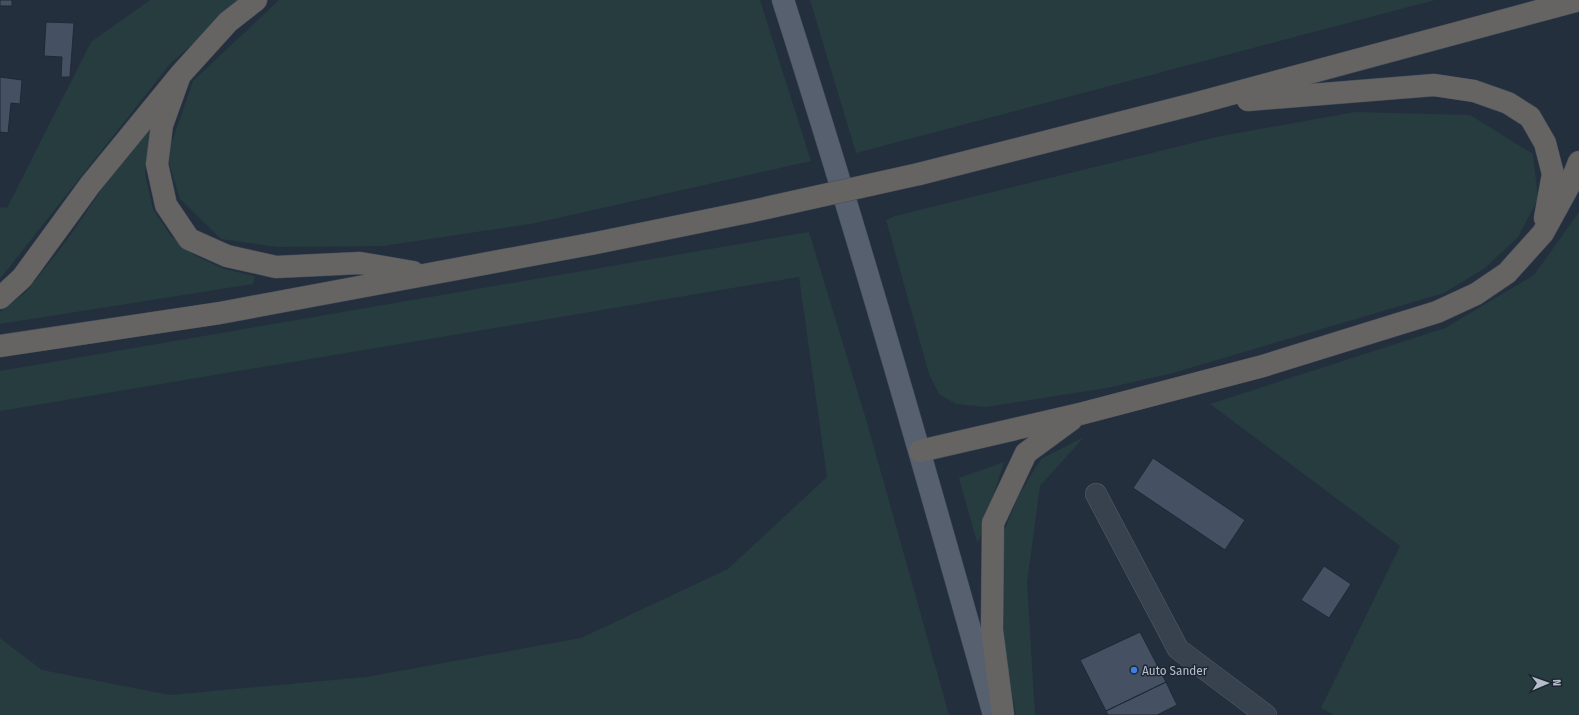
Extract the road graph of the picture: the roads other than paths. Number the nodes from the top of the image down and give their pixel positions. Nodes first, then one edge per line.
1 (256, 0) edge
2 (783, 0) edge
3 (1579, 0) edge
4 (180, 74) junction
5 (1194, 104) junction
6 (1579, 162) edge
7 (1543, 233) junction
8 (427, 275) junction
9 (0, 298) edge
10 (0, 346) edge
11 (1080, 414) junction
12 (920, 451) junction
13 (1096, 494) dead end
14 (994, 715) edge
15 (1003, 715) edge
16 (1266, 715) edge

1 - 4 highway
2 - 12 main road
3 - 5 highway
4 - 8 highway
4 - 9 highway
5 - 7 highway
5 - 8 highway, bridge
6 - 7 highway
7 - 11 highway
8 - 10 highway
11 - 12 highway
11 - 15 highway
12 - 14 main road
13 - 16 street

